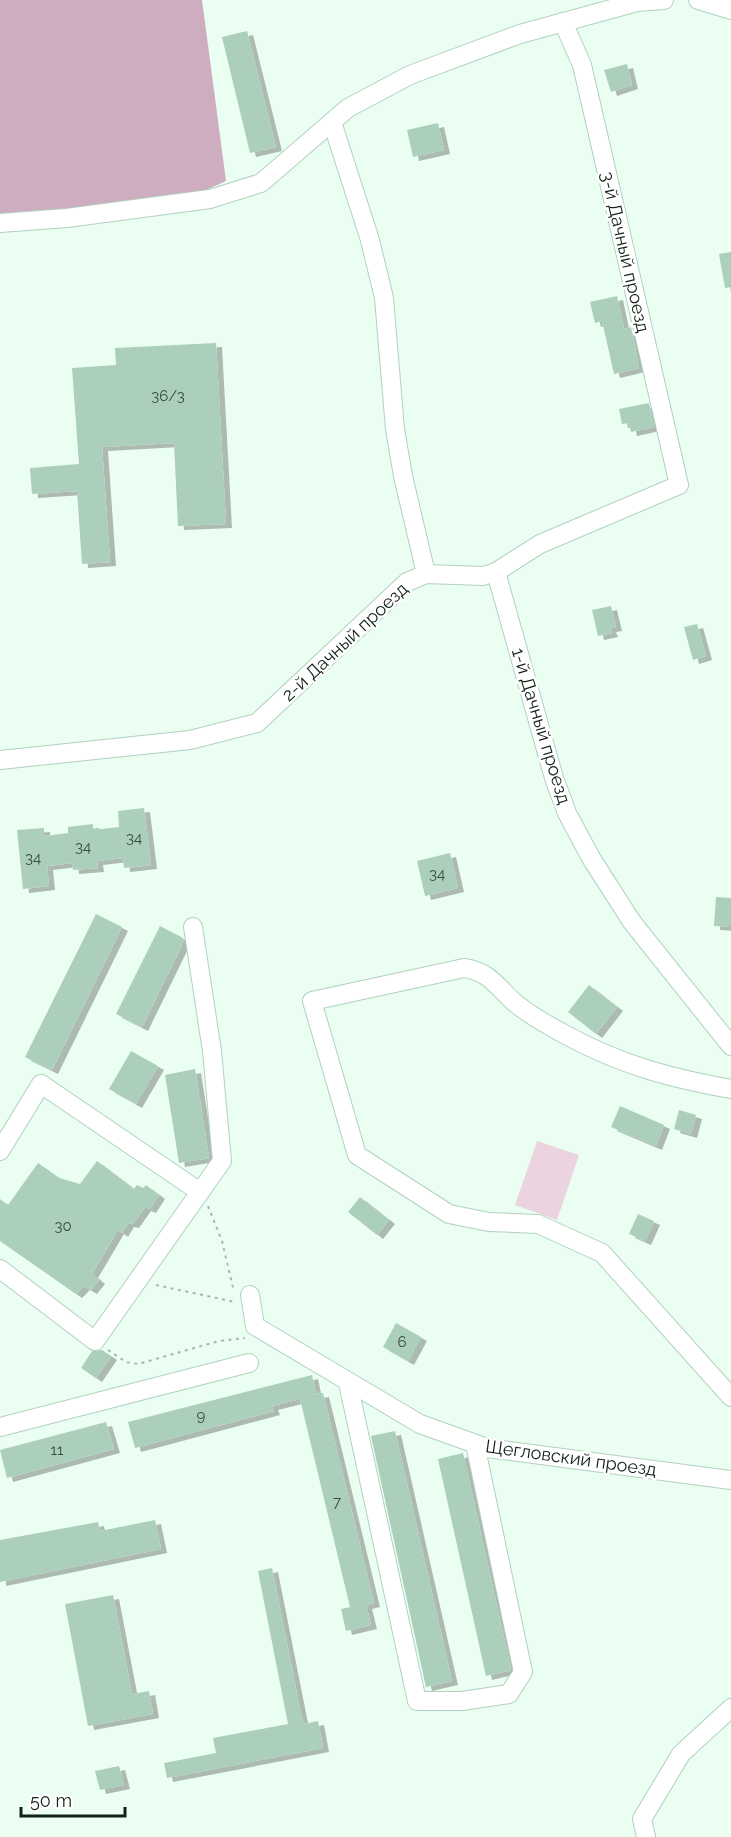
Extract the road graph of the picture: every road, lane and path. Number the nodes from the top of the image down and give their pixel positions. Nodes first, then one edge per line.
1 (664, 0) edge
2 (698, 0) edge
3 (731, 10) edge
4 (563, 22) junction
5 (332, 122) junction
6 (0, 222) edge
7 (679, 485) joint
8 (496, 572) junction
9 (426, 574) junction
10 (0, 760) edge
11 (193, 927) dead end
12 (731, 1046) edge
13 (731, 1089) edge
14 (0, 1151) edge
15 (200, 1192) junction
16 (0, 1269) edge
17 (138, 1280) junction
18 (250, 1295) dead end
19 (247, 1338) dead end
20 (95, 1341) junction
21 (249, 1363) dead end
22 (348, 1383) junction
23 (726, 1392) edge
24 (731, 1410) edge
25 (0, 1427) edge
26 (475, 1444) junction
27 (731, 1480) edge
28 (731, 1708) edge
29 (646, 1837) edge

1 - 4 street
2 - 3 street
4 - 5 street
4 - 7 street, 3-й Дачный проезд
5 - 6 street
5 - 9 street
7 - 8 street, 2-й Дачный проезд
8 - 9 street, 2-й Дачный проезд
8 - 12 street, 1-й Дачный проезд
9 - 10 street, 2-й Дачный проезд
11 - 15 street
13 - 23 street
14 - 15 street
15 - 17 street
15 - 17 path
16 - 20 street
17 - 20 street
18 - 22 street, Щегловский проезд
19 - 20 path
21 - 25 street
22 - 26 street, Щегловский проезд
22 - 26 street
23 - 24 street
26 - 27 street, Щегловский проезд
28 - 29 street

